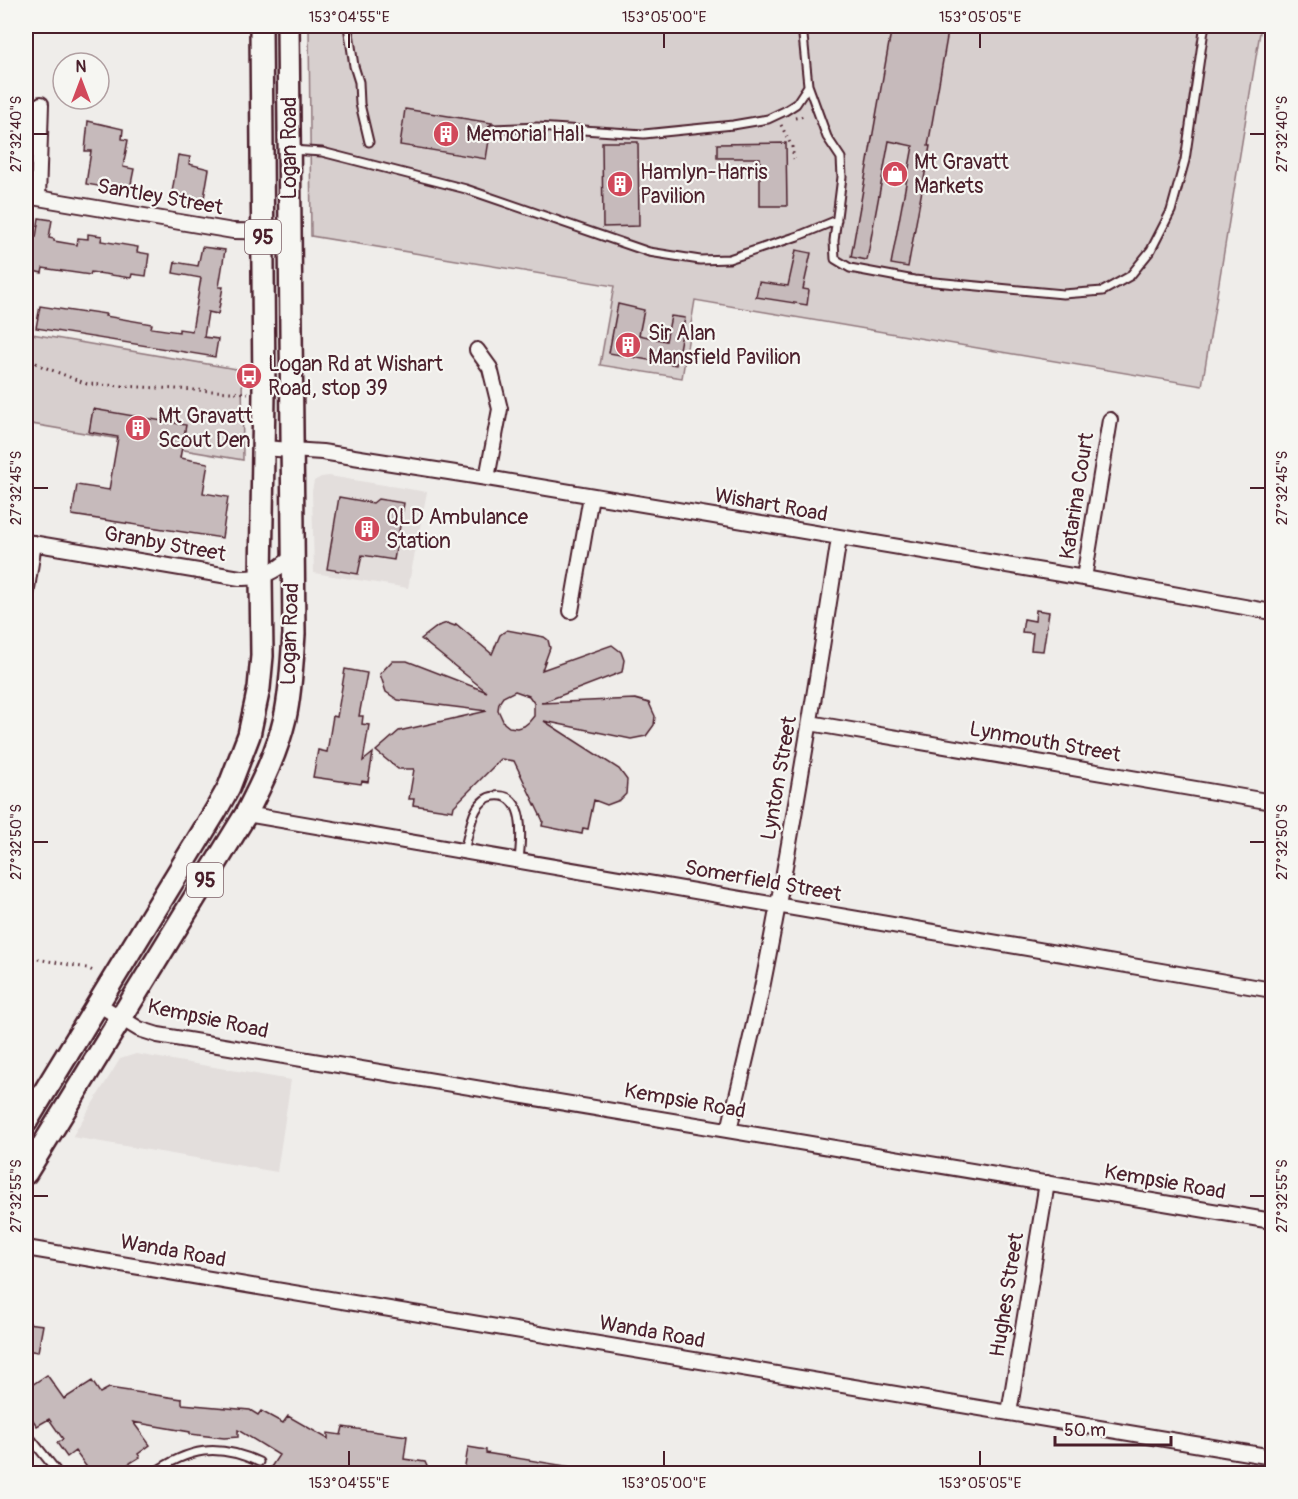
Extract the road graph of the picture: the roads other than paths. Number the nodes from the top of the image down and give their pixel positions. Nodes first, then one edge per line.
1 (261, 26) edge
2 (288, 26) edge
3 (348, 26) edge
4 (802, 26) edge
5 (1204, 30) dead end
6 (808, 86) junction
7 (41, 104) dead end
8 (493, 129) dead end
9 (369, 142) dead end
10 (288, 150) junction
11 (32, 197) edge
12 (837, 220) junction
13 (263, 232) junction
14 (289, 232) junction
15 (477, 350) dead end
16 (1110, 420) dead end
17 (262, 448) junction
18 (291, 450) junction
19 (488, 478) junction
20 (591, 495) junction
21 (839, 538) junction
22 (30, 543) edge
23 (292, 557) junction
24 (261, 577) junction
25 (1084, 578) junction
26 (26, 595) edge
27 (571, 611) dead end
28 (1272, 612) edge
29 (810, 723) junction
30 (1272, 802) edge
31 (246, 814) junction
32 (464, 850) junction
33 (519, 860) junction
34 (778, 904) junction
35 (1272, 990) edge
36 (98, 1004) junction
37 (121, 1017) junction
38 (26, 1122) edge
39 (729, 1130) junction
40 (26, 1173) edge
41 (1047, 1183) junction
42 (1272, 1221) edge
43 (26, 1248) edge
44 (1009, 1413) junction
45 (26, 1436) edge
46 (1272, 1457) edge
47 (259, 1462) dead end
48 (59, 1473) edge
49 (152, 1473) edge

1 - 13 main road, Logan Road / 95
2 - 10 main road, Logan Road / 95
3 - 9 lane
4 - 6 lane
5 - 12 lane
6 - 8 lane
6 - 12 lane
7 - 11 street
10 - 12 lane
10 - 14 main road, Logan Road / 95
11 - 13 street, Santley Street
13 - 14 street, Santley Street
13 - 17 main road, Logan Road / 95
14 - 18 main road, Logan Road / 95
15 - 19 street
16 - 25 street, Katarina Court
17 - 18 street, Wishart Road
17 - 24 main road, Logan Road / 95
18 - 19 street, Wishart Road
18 - 23 main road, Logan Road / 95
19 - 20 street, Wishart Road
20 - 21 street, Wishart Road
20 - 27 street
21 - 25 street, Wishart Road
21 - 29 street, Lynton Street
22 - 24 street, Granby Street
22 - 26 street
23 - 24 street
23 - 31 main road, Logan Road / 95
24 - 36 main road, Logan Road / 95
25 - 28 street, Wishart Road
29 - 30 street, Lynmouth Street
29 - 34 street, Lynton Street
31 - 32 street, Somerfield Street
31 - 37 main road, Logan Road / 95
32 - 33 street, Somerfield Street
32 - 33 lane
33 - 34 street, Somerfield Street
34 - 35 street, Somerfield Street
34 - 39 street, Lynton Street
36 - 37 street, Kempsie Road
36 - 38 main road, Logan Road / 95
37 - 39 street, Kempsie Road
37 - 40 main road, Logan Road / 95
39 - 41 street, Kempsie Road
41 - 42 street, Kempsie Road
41 - 44 street, Hughes Street
43 - 44 street, Wanda Road
44 - 46 street, Wanda Road
45 - 48 lane
47 - 49 lane

